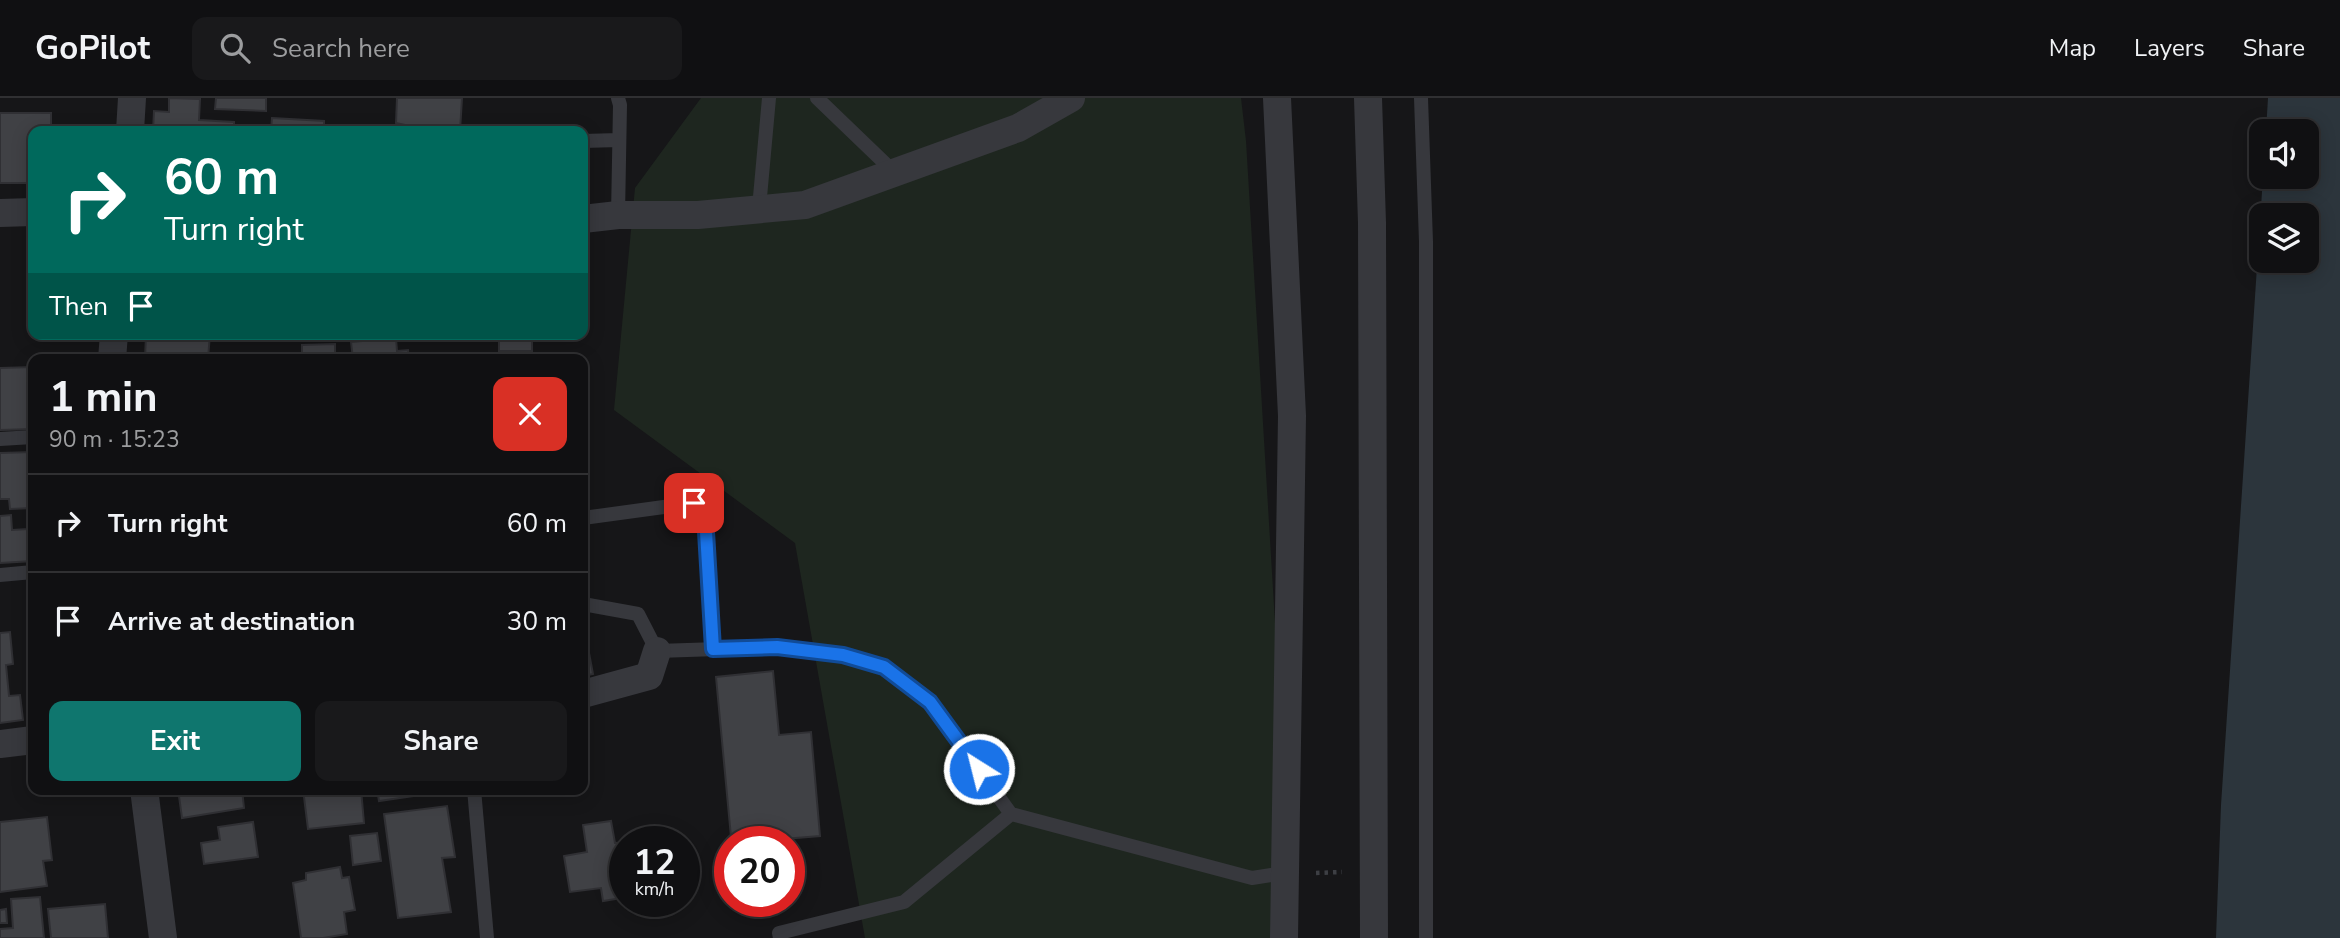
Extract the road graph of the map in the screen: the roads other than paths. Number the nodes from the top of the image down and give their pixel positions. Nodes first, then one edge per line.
1 (132, 98) edge
2 (618, 98) edge
3 (769, 98) edge
4 (817, 98) edge
5 (1071, 98) edge
6 (1277, 98) edge
7 (1368, 98) edge
8 (1421, 98) edge
9 (131, 126) edge
10 (620, 140) junction
11 (588, 141) edge
12 (894, 172) junction
13 (759, 208) junction
14 (28, 212) edge
15 (0, 213) edge
16 (618, 215) junction
17 (588, 218) edge
18 (28, 437) edge
19 (0, 439) edge
20 (588, 517) edge
21 (28, 572) edge
22 (0, 575) edge
23 (588, 605) edge
24 (713, 649) junction
25 (657, 650) junction
26 (588, 693) edge
27 (28, 741) edge
28 (0, 744) edge
29 (145, 795) edge
30 (474, 795) edge
31 (1011, 814) junction
32 (1283, 873) junction
33 (163, 938) edge
34 (486, 938) edge
35 (780, 938) edge
36 (1284, 938) edge
37 (1374, 938) edge
38 (1426, 938) edge

1 - 9 street
2 - 10 lane
3 - 13 lane
4 - 12 lane
5 - 12 street
6 - 32 street
7 - 37 street
8 - 38 lane
10 - 11 lane
10 - 16 lane
12 - 13 street
13 - 16 street
14 - 15 street
16 - 17 street
18 - 19 lane
20 - 24 lane
21 - 22 lane
23 - 25 lane
24 - 25 lane
24 - 31 lane
25 - 26 street
27 - 28 street
29 - 33 street
30 - 34 lane
31 - 32 lane
31 - 35 lane
32 - 36 street

